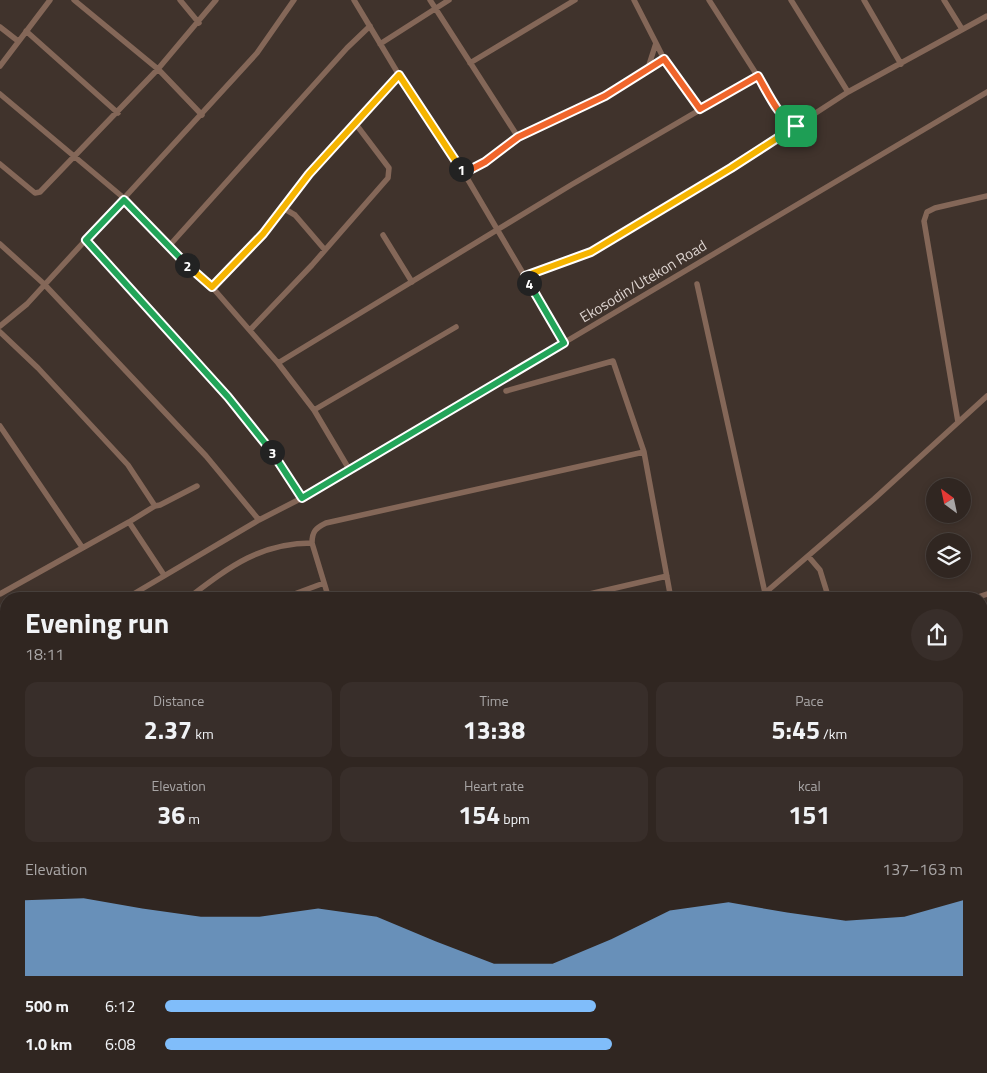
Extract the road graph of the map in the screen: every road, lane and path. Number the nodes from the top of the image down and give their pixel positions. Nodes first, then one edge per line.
1 (50, 0) edge
2 (74, 0) edge
3 (180, 0) edge
4 (216, 0) edge
5 (294, 0) edge
6 (354, 0) edge
7 (430, 0) edge
8 (449, 0) edge
9 (575, 0) edge
10 (634, 0) edge
11 (709, 0) edge
12 (790, 0) edge
13 (864, 0) edge
14 (944, 0) edge
15 (435, 8) junction
16 (987, 16) edge
17 (199, 23) junction
18 (370, 26) junction
19 (0, 27) edge
20 (962, 29) junction
21 (26, 31) junction
22 (18, 41) junction
23 (656, 43) junction
24 (380, 44) junction
25 (664, 59) junction
26 (470, 63) junction
27 (901, 64) junction
28 (0, 66) edge
29 (648, 68) junction
30 (158, 69) junction
31 (399, 75) junction
32 (758, 76) junction
33 (848, 92) junction
34 (987, 92) edge
35 (0, 94) edge
36 (700, 109) junction
37 (118, 112) junction
38 (202, 115) junction
39 (356, 123) junction
40 (796, 126) junction
41 (518, 137) junction
42 (73, 155) junction
43 (0, 164) edge
44 (464, 173) junction
45 (987, 196) edge
46 (124, 200) junction
47 (284, 208) junction
48 (497, 230) junction
49 (383, 235) dead end
50 (86, 240) junction
51 (0, 244) edge
52 (169, 246) junction
53 (325, 250) junction
54 (525, 276) junction
55 (412, 282) junction
56 (44, 284) junction
57 (697, 284) dead end
58 (212, 287) junction
59 (0, 326) edge
60 (456, 327) dead end
61 (251, 329) junction
62 (0, 332) edge
63 (564, 343) junction
64 (278, 362) junction
65 (506, 391) dead end
66 (987, 396) edge
67 (314, 410) junction
68 (958, 422) junction
69 (0, 426) edge
70 (644, 452) junction
71 (349, 469) junction
72 (197, 486) dead end
73 (302, 498) junction
74 (156, 506) junction
75 (259, 520) junction
76 (129, 522) junction
77 (312, 542) junction
78 (82, 547) junction
79 (808, 556) junction
80 (164, 576) junction
81 (666, 576) junction
82 (324, 583) junction
83 (3, 592) edge
84 (137, 592) edge
85 (197, 592) edge
86 (299, 592) edge
87 (327, 592) edge
88 (598, 592) edge
89 (669, 592) edge
90 (764, 592) edge
91 (765, 592) edge
92 (827, 592) edge

1 - 21 street
2 - 30 street
3 - 17 street
4 - 17 street
5 - 38 street
6 - 18 street
7 - 15 street
8 - 15 street
9 - 26 street
10 - 23 street
11 - 32 street
12 - 33 street
13 - 27 street
14 - 20 street
15 - 24 street
15 - 26 street
16 - 20 street
17 - 30 street
18 - 24 street
18 - 52 street
19 - 22 street
20 - 27 street
21 - 22 street
21 - 37 street
22 - 28 street
23 - 25 street
23 - 29 street
24 - 31 street
25 - 29 street
25 - 36 street
26 - 41 street
27 - 33 street
29 - 41 street
30 - 37 street
30 - 38 street
31 - 39 street
31 - 44 street
32 - 36 street
32 - 40 street
33 - 40 street
34 - 63 street, Ekosodin/Utekon Road
35 - 42 street
36 - 48 street
37 - 42 street
38 - 46 street
39 - 47 street
39 - 53 street
40 - 54 street
41 - 44 street
42 - 43 street
42 - 46 street
44 - 48 street
45 - 68 street
46 - 50 street
46 - 52 street
47 - 53 street
47 - 58 street
48 - 54 street
48 - 55 street
49 - 55 street
50 - 56 street
50 - 73 street
51 - 56 street
52 - 58 street
53 - 61 street
54 - 63 street
55 - 64 street
56 - 59 street
56 - 75 street
57 - 90 street
58 - 61 street
60 - 67 street
61 - 64 street
62 - 74 street
63 - 71 street, Ekosodin/Utekon Road
64 - 67 street
65 - 70 street
66 - 68 street
67 - 71 street
68 - 79 street
69 - 78 street
70 - 77 street
70 - 81 street
71 - 73 street, Ekosodin/Utekon Road
72 - 74 street
73 - 75 street, Ekosodin/Utekon Road
74 - 76 street
75 - 80 street, Ekosodin/Utekon Road
76 - 78 street
76 - 80 street
77 - 82 street
77 - 85 street
78 - 83 street
79 - 91 street
79 - 92 street
80 - 84 street, Ekosodin/Utekon Road
81 - 88 street
81 - 89 street
82 - 86 street
82 - 87 street

